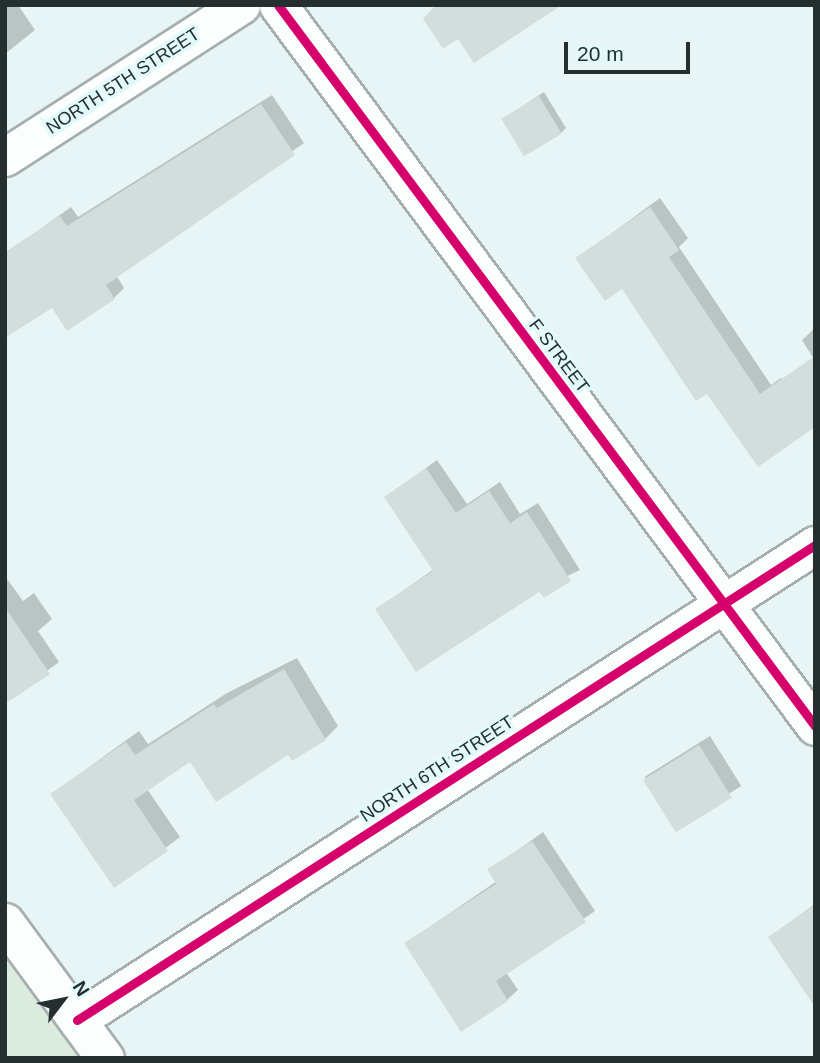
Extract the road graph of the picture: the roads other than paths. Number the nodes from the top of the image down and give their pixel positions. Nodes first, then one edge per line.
1 (240, 5) edge
2 (278, 5) edge
3 (5, 156) edge
4 (815, 544) edge
5 (723, 604) junction
6 (815, 726) edge
7 (5, 922) edge
8 (77, 1020) junction
9 (105, 1058) edge

1 - 3 street, NORTH 5TH STREET
2 - 5 street, F STREET
4 - 5 street, NORTH 6TH STREET
5 - 6 street, F STREET
5 - 8 street, NORTH 6TH STREET
7 - 8 street
8 - 9 street

